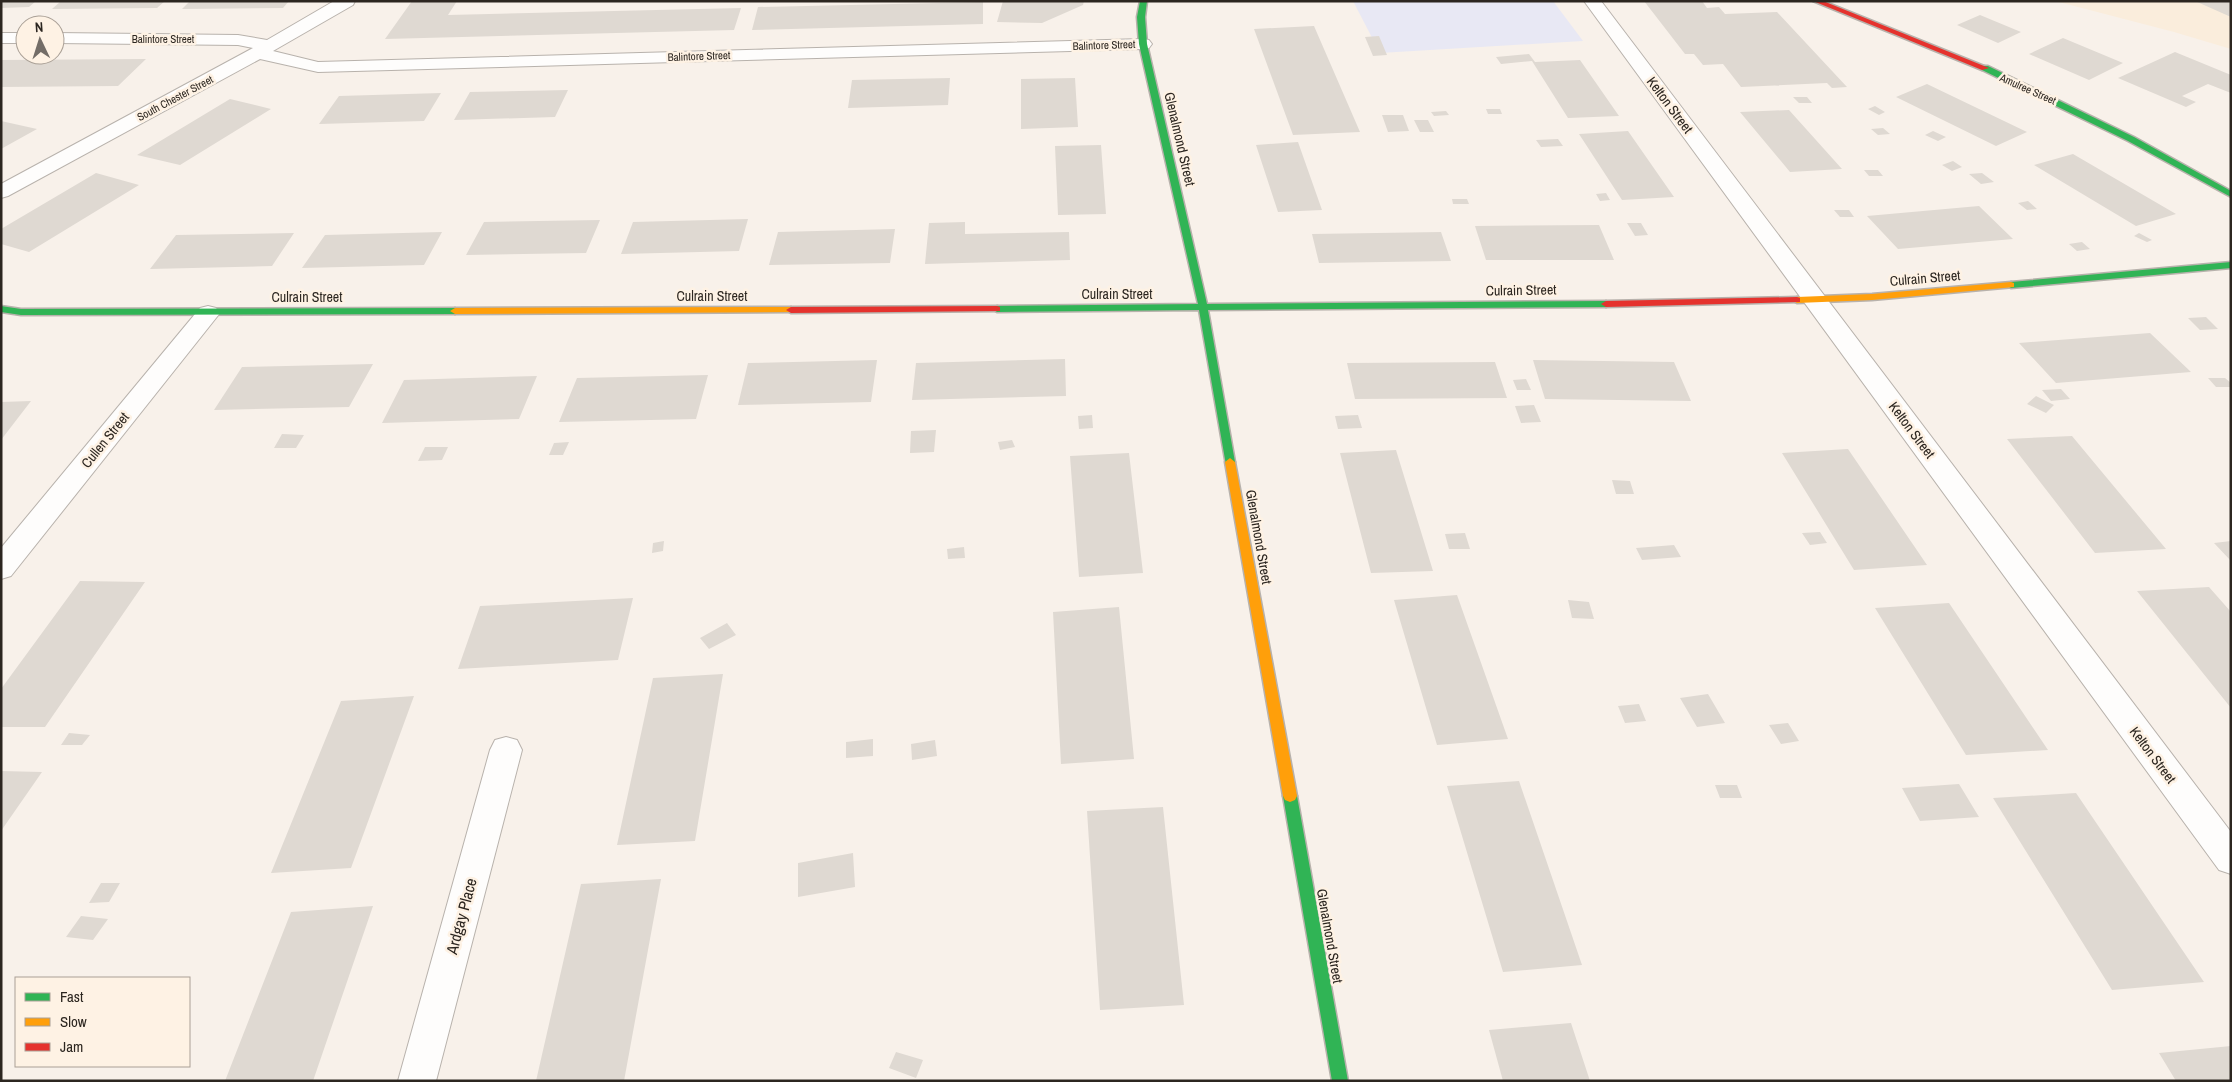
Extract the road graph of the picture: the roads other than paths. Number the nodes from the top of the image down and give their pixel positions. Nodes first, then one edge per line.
1 (347, 1) edge
2 (1144, 1) edge
3 (1592, 1) edge
4 (1816, 1) edge
5 (1, 38) edge
6 (15, 38) edge
7 (65, 38) edge
8 (1143, 44) junction
9 (264, 49) junction
10 (1, 192) edge
11 (2231, 195) edge
12 (2231, 265) edge
13 (1816, 300) junction
14 (1, 308) edge
15 (1203, 308) junction
16 (208, 313) junction
17 (1, 568) edge
18 (506, 750) dead end
19 (2231, 859) edge
20 (417, 1081) edge
21 (1340, 1081) edge

1 - 9 street, South Chester Street
2 - 8 street, Glenalmond Street
3 - 13 street, Kelton Street
4 - 11 street, Amulree Street
5 - 6 street
7 - 9 street, Balintore Street
8 - 9 street, Balintore Street
8 - 15 street, Glenalmond Street
9 - 10 street, South Chester Street
12 - 13 street, Culrain Street
13 - 15 street, Culrain Street
13 - 19 street, Kelton Street
14 - 16 street, Culrain Street
15 - 16 street, Culrain Street
15 - 21 street, Glenalmond Street
16 - 17 street, Cullen Street
18 - 20 street, Ardgay Place

